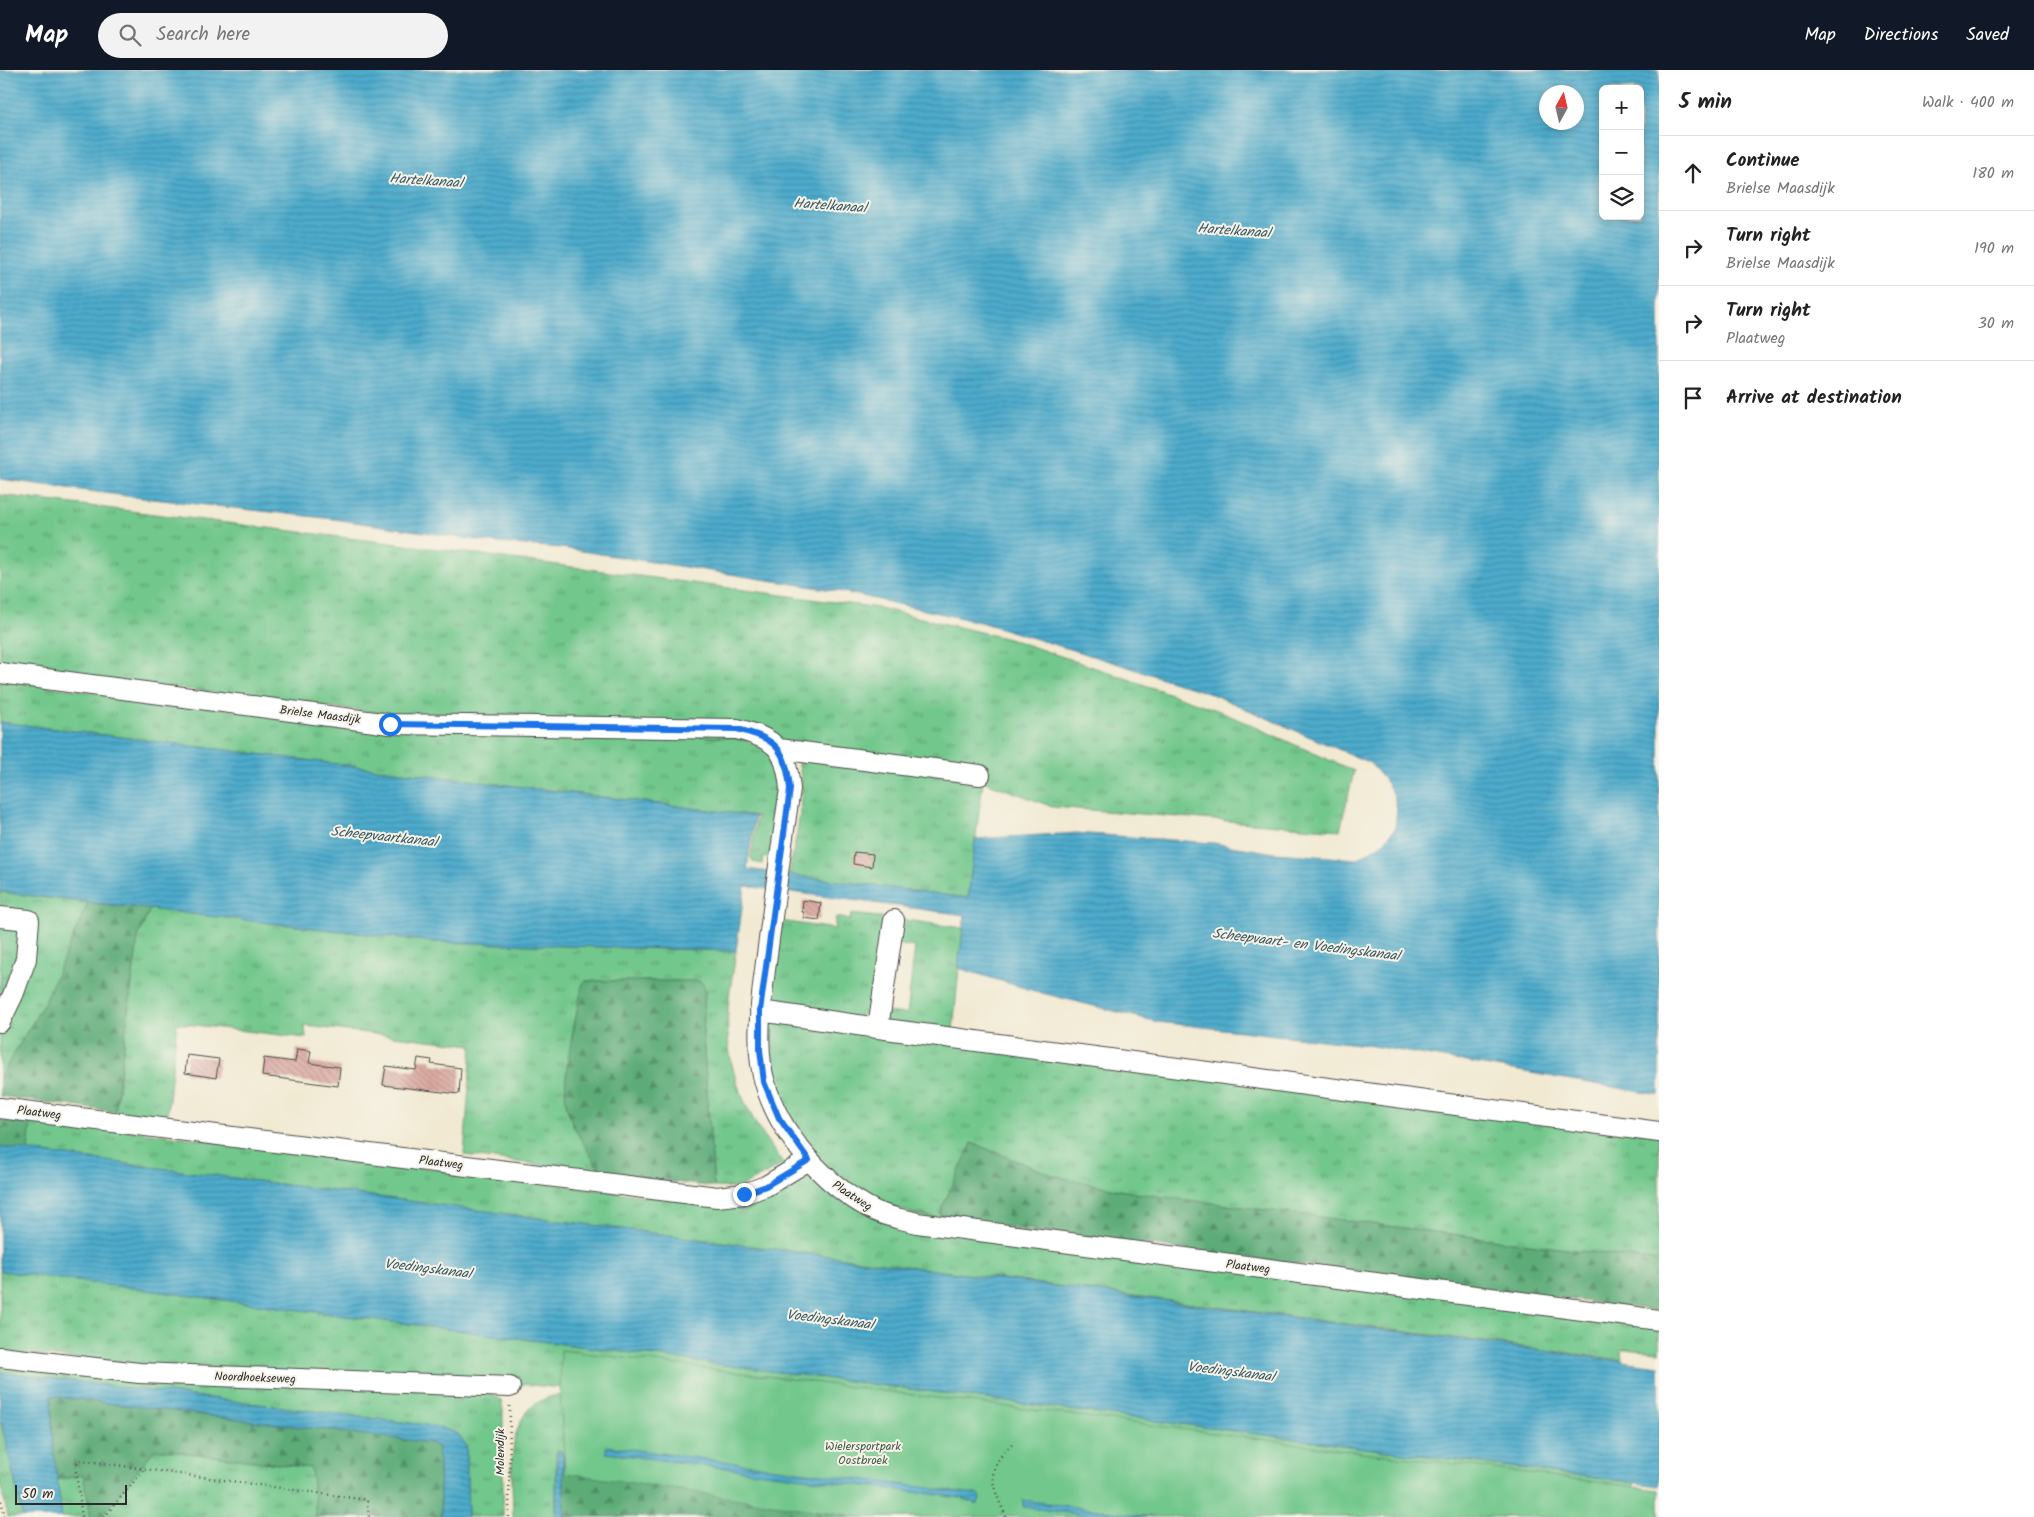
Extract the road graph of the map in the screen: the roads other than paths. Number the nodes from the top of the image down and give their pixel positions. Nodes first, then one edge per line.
1 (0, 673) edge
2 (779, 749) junction
3 (980, 775) dead end
4 (0, 917) edge
5 (894, 920) dead end
6 (760, 1011) junction
7 (0, 1022) edge
8 (878, 1028) junction
9 (0, 1108) edge
10 (1659, 1132) edge
11 (809, 1160) junction
12 (1659, 1320) edge
13 (0, 1356) edge
14 (510, 1387) road end

1 - 2 street, Brielse Maasdijk
2 - 3 street
2 - 6 street
4 - 7 street
5 - 8 street
6 - 8 street
6 - 11 street
8 - 10 street
9 - 11 street, Plaatweg
11 - 12 street, Plaatweg
13 - 14 street, Noordhoekseweg

